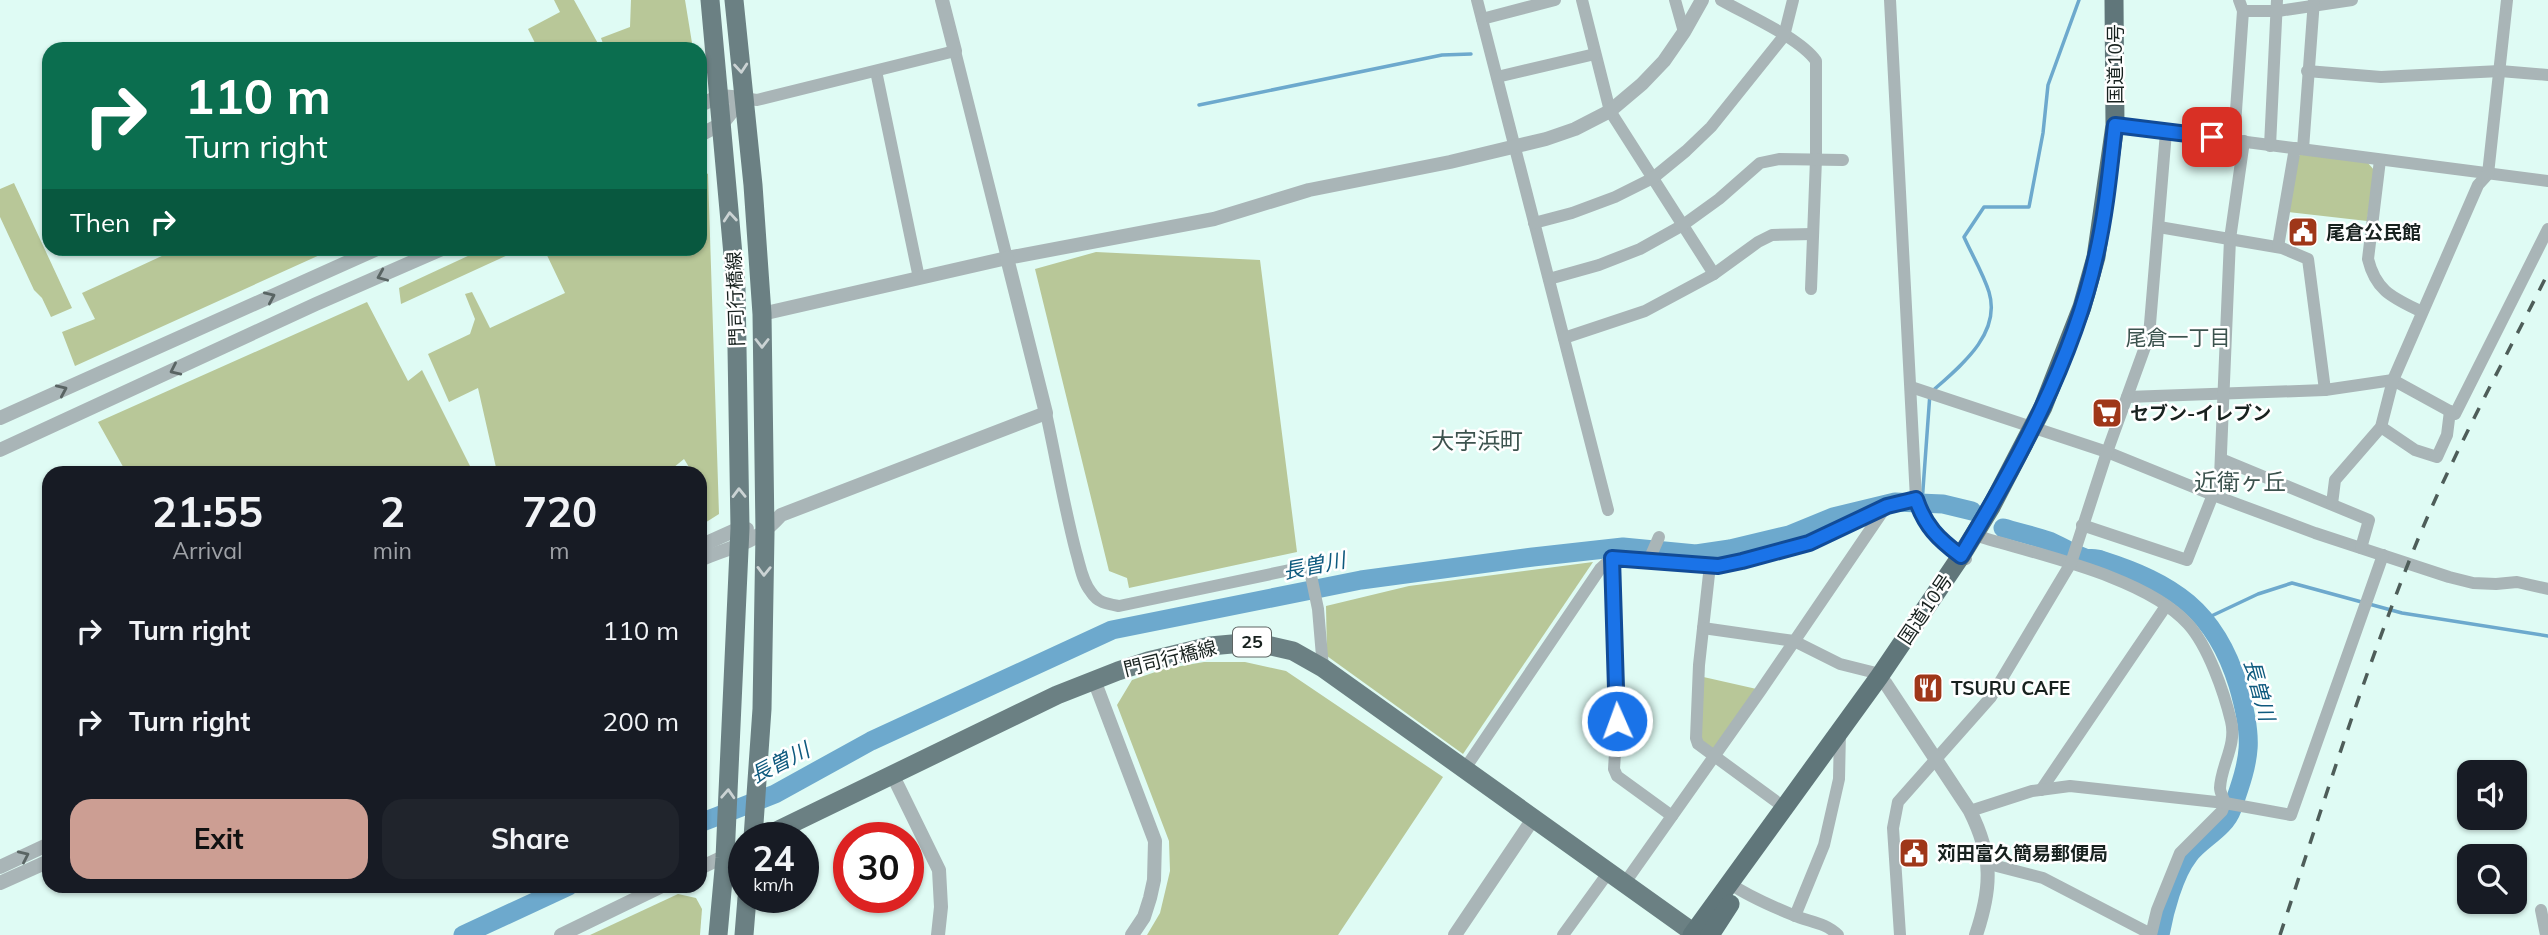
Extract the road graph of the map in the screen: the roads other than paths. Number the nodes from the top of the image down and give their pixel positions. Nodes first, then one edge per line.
1 (710, 0) edge
2 (734, 0) edge
3 (942, 0) edge
4 (1477, 0) edge
5 (1555, 0) edge
6 (1582, 0) edge
7 (1675, 0) edge
8 (1702, 0) edge
9 (1721, 0) edge
10 (1793, 0) edge
11 (1890, 0) edge
12 (2115, 0) edge
13 (2127, 0) edge
14 (2352, 0) edge
15 (2507, 0) edge
16 (2314, 4) edge
17 (2241, 6) edge
18 (2277, 6) edge
19 (1482, 19) junction
20 (1684, 32) junction
21 (1784, 36) junction
22 (954, 51) junction
23 (1595, 54) junction
24 (876, 71) junction
25 (2307, 71) junction
26 (2500, 71) junction
27 (2548, 75) edge
28 (1497, 77) junction
29 (720, 96) junction
30 (743, 99) junction
31 (707, 102) edge
32 (1610, 111) junction
33 (723, 122) junction
34 (2120, 125) junction
35 (707, 131) edge
36 (2166, 132) junction
37 (2239, 140) junction
38 (1515, 146) junction
39 (2270, 146) junction
40 (2299, 148) junction
41 (1816, 159) junction
42 (1843, 160) dead end
43 (2380, 160) junction
44 (2488, 174) junction
45 (1653, 178) junction
46 (2548, 181) edge
47 (1534, 223) junction
48 (1683, 225) junction
49 (2159, 227) junction
50 (2548, 229) edge
51 (1813, 234) junction
52 (2230, 239) junction
53 (2278, 247) junction
54 (361, 256) edge
55 (426, 256) edge
56 (1007, 258) junction
57 (1714, 274) junction
58 (919, 278) junction
59 (1549, 279) junction
60 (1811, 289) dead end
61 (2422, 313) junction
62 (762, 314) junction
63 (1564, 338) junction
64 (2393, 380) junction
65 (1912, 387) junction
66 (2325, 390) junction
67 (2224, 394) junction
68 (2127, 397) junction
69 (2450, 411) junction
70 (1046, 413) junction
71 (0, 418) edge
72 (2381, 427) junction
73 (2037, 429) junction
74 (0, 450) edge
75 (2107, 452) junction
76 (2221, 459) junction
77 (2213, 495) junction
78 (1916, 499) junction
79 (2332, 504) junction
80 (1887, 506) junction
81 (1608, 510) dead end
82 (2082, 526) junction
83 (765, 533) junction
84 (1978, 536) junction
85 (740, 537) junction
86 (1659, 537) dead end
87 (707, 544) edge
88 (2361, 548) junction
89 (2383, 555) junction
90 (707, 556) edge
91 (1651, 556) junction
92 (1612, 558) junction
93 (1965, 559) junction
94 (2071, 563) junction
95 (1710, 565) junction
96 (2548, 589) edge
97 (2166, 606) junction
98 (1703, 628) junction
99 (1794, 641) junction
100 (1324, 668) junction
101 (1094, 680) junction
102 (1883, 681) junction
103 (1840, 739) junction
104 (1714, 754) junction
105 (1935, 759) junction
106 (1464, 770) junction
107 (893, 775) junction
108 (2041, 790) junction
109 (2225, 803) junction
110 (1785, 808) junction
111 (1970, 811) junction
112 (1672, 816) junction
113 (1533, 819) junction
114 (754, 822) edge
115 (795, 822) edge
116 (42, 847) edge
117 (728, 856) edge
118 (725, 858) junction
119 (42, 864) edge
120 (1989, 864) junction
121 (707, 865) edge
122 (0, 867) edge
123 (1616, 878) junction
124 (0, 883) edge
125 (1734, 886) junction
126 (648, 893) edge
127 (2541, 910) dead end
128 (746, 913) edge
129 (1795, 916) junction
130 (1698, 934) edge
131 (2151, 934) edge
132 (561, 935) edge
133 (718, 935) edge
134 (744, 935) edge
135 (938, 935) edge
136 (1132, 935) edge
137 (1455, 935) edge
138 (1563, 935) edge
139 (1838, 935) edge
140 (1900, 935) edge
141 (1976, 935) edge
142 (2546, 935) edge

1 - 29 main road, 門司行橋線
2 -> 30 main road, 門司行橋線
3 - 22 street
4 - 19 street
5 - 19 street
6 - 23 street
7 - 20 street
8 - 20 street
9 - 21 street
10 - 21 street
11 - 65 street
12 - 34 highway, 国道10号
13 - 34 highway, 国道10号
14 - 16 street
15 - 26 street
16 - 18 street
16 - 25 street
17 - 18 street
17 - 37 street
18 - 39 street
19 - 28 street
20 - 32 street
21 - 41 street
21 - 45 street
22 - 24 street
22 - 56 street
23 - 28 street
23 - 32 street
24 - 30 street
24 - 58 street
25 - 26 street
25 - 40 street
26 - 27 street
26 - 44 street
28 - 38 street
29 - 30 street
29 - 31 street
29 - 33 main road, 門司行橋線
30 - 33 street
30 - 62 main road, 門司行橋線
32 - 38 street
32 - 45 street
33 - 35 street
85 -> 33 main road, 門司行橋線
34 - 36 street
34 - 73 highway, 国道10号
36 - 37 street
36 - 49 street
37 - 39 street
37 - 52 street
38 - 47 street
38 - 56 street
39 - 40 street
40 - 43 street
40 - 53 street
41 - 42 street
41 - 48 street
41 - 51 street
43 - 44 street
43 - 61 street
44 - 46 street
44 - 61 street
45 - 47 street
45 - 48 street
47 - 59 street
48 - 57 street
48 - 59 street
49 - 52 street
49 - 68 street
50 - 69 street
51 - 57 street
51 - 60 street
52 - 53 street
52 - 67 street
53 - 66 street
71 -> 54 street
55 -> 74 street
56 - 58 street
56 - 70 street
57 - 63 street
58 - 62 street
59 - 63 street
61 - 64 street
62 -> 83 main road, 門司行橋線
63 - 81 street
64 - 66 street
64 - 69 street
64 - 72 street
65 - 73 street
65 - 78 street
66 - 67 street
67 - 68 street
67 - 76 street
68 - 75 street
69 - 72 street
70 - 83 street
70 - 100 street
72 - 79 street
73 - 75 street
73 - 84 highway, 国道10号
75 - 77 street
75 - 82 street
76 - 77 street
76 - 79 street
77 - 82 street
77 - 88 street
78 - 80 street
78 - 93 street
79 - 88 street
80 - 95 street
80 - 99 street
82 - 94 street
83 - 85 street
83 -> 114 main road, 門司行橋線
84 - 93 highway, 国道10号
84 - 94 street
85 - 87 street
85 - 90 street
118 -> 85 main road, 門司行橋線
86 - 91 street
88 - 89 street
89 - 96 street
89 - 109 street
91 - 92 street
91 - 95 street
92 - 106 street
92 - 112 street
93 - 102 highway, 国道10号
94 - 97 street
94 - 105 street
95 - 98 street
97 - 108 street
97 - 109 street
98 - 99 street
98 - 104 street
99 - 102 street
99 - 104 street
100 - 101 main road, 門司行橋線 / 25
100 - 106 main road, 門司行橋線 / 25
101 - 107 main road, 門司行橋線 / 25
101 - 136 street
102 - 103 highway, 国道10号
102 - 105 street
103 - 110 highway, 国道10号
103 - 125 highway, 国道10号
103 - 129 street
104 - 110 street
104 - 112 street
105 - 111 street
105 - 140 street
106 - 113 main road, 門司行橋線 / 25
107 - 115 main road, 門司行橋線 / 25
107 - 135 street
108 - 109 street
108 - 111 street
109 - 131 street
110 - 125 highway, 国道10号
111 - 120 street
112 - 123 street
113 - 123 main road, 門司行橋線 / 25
113 - 137 street
122 -> 116 street
117 - 118 street
118 - 121 street
118 - 133 main road, 門司行橋線
119 - 124 street
120 - 131 street
120 - 141 street
123 - 130 main road, 門司行橋線 / 25
123 - 138 street
125 - 129 street
125 - 130 highway, 国道10号
126 - 132 street
127 - 142 street
128 - 134 main road
129 - 139 street

